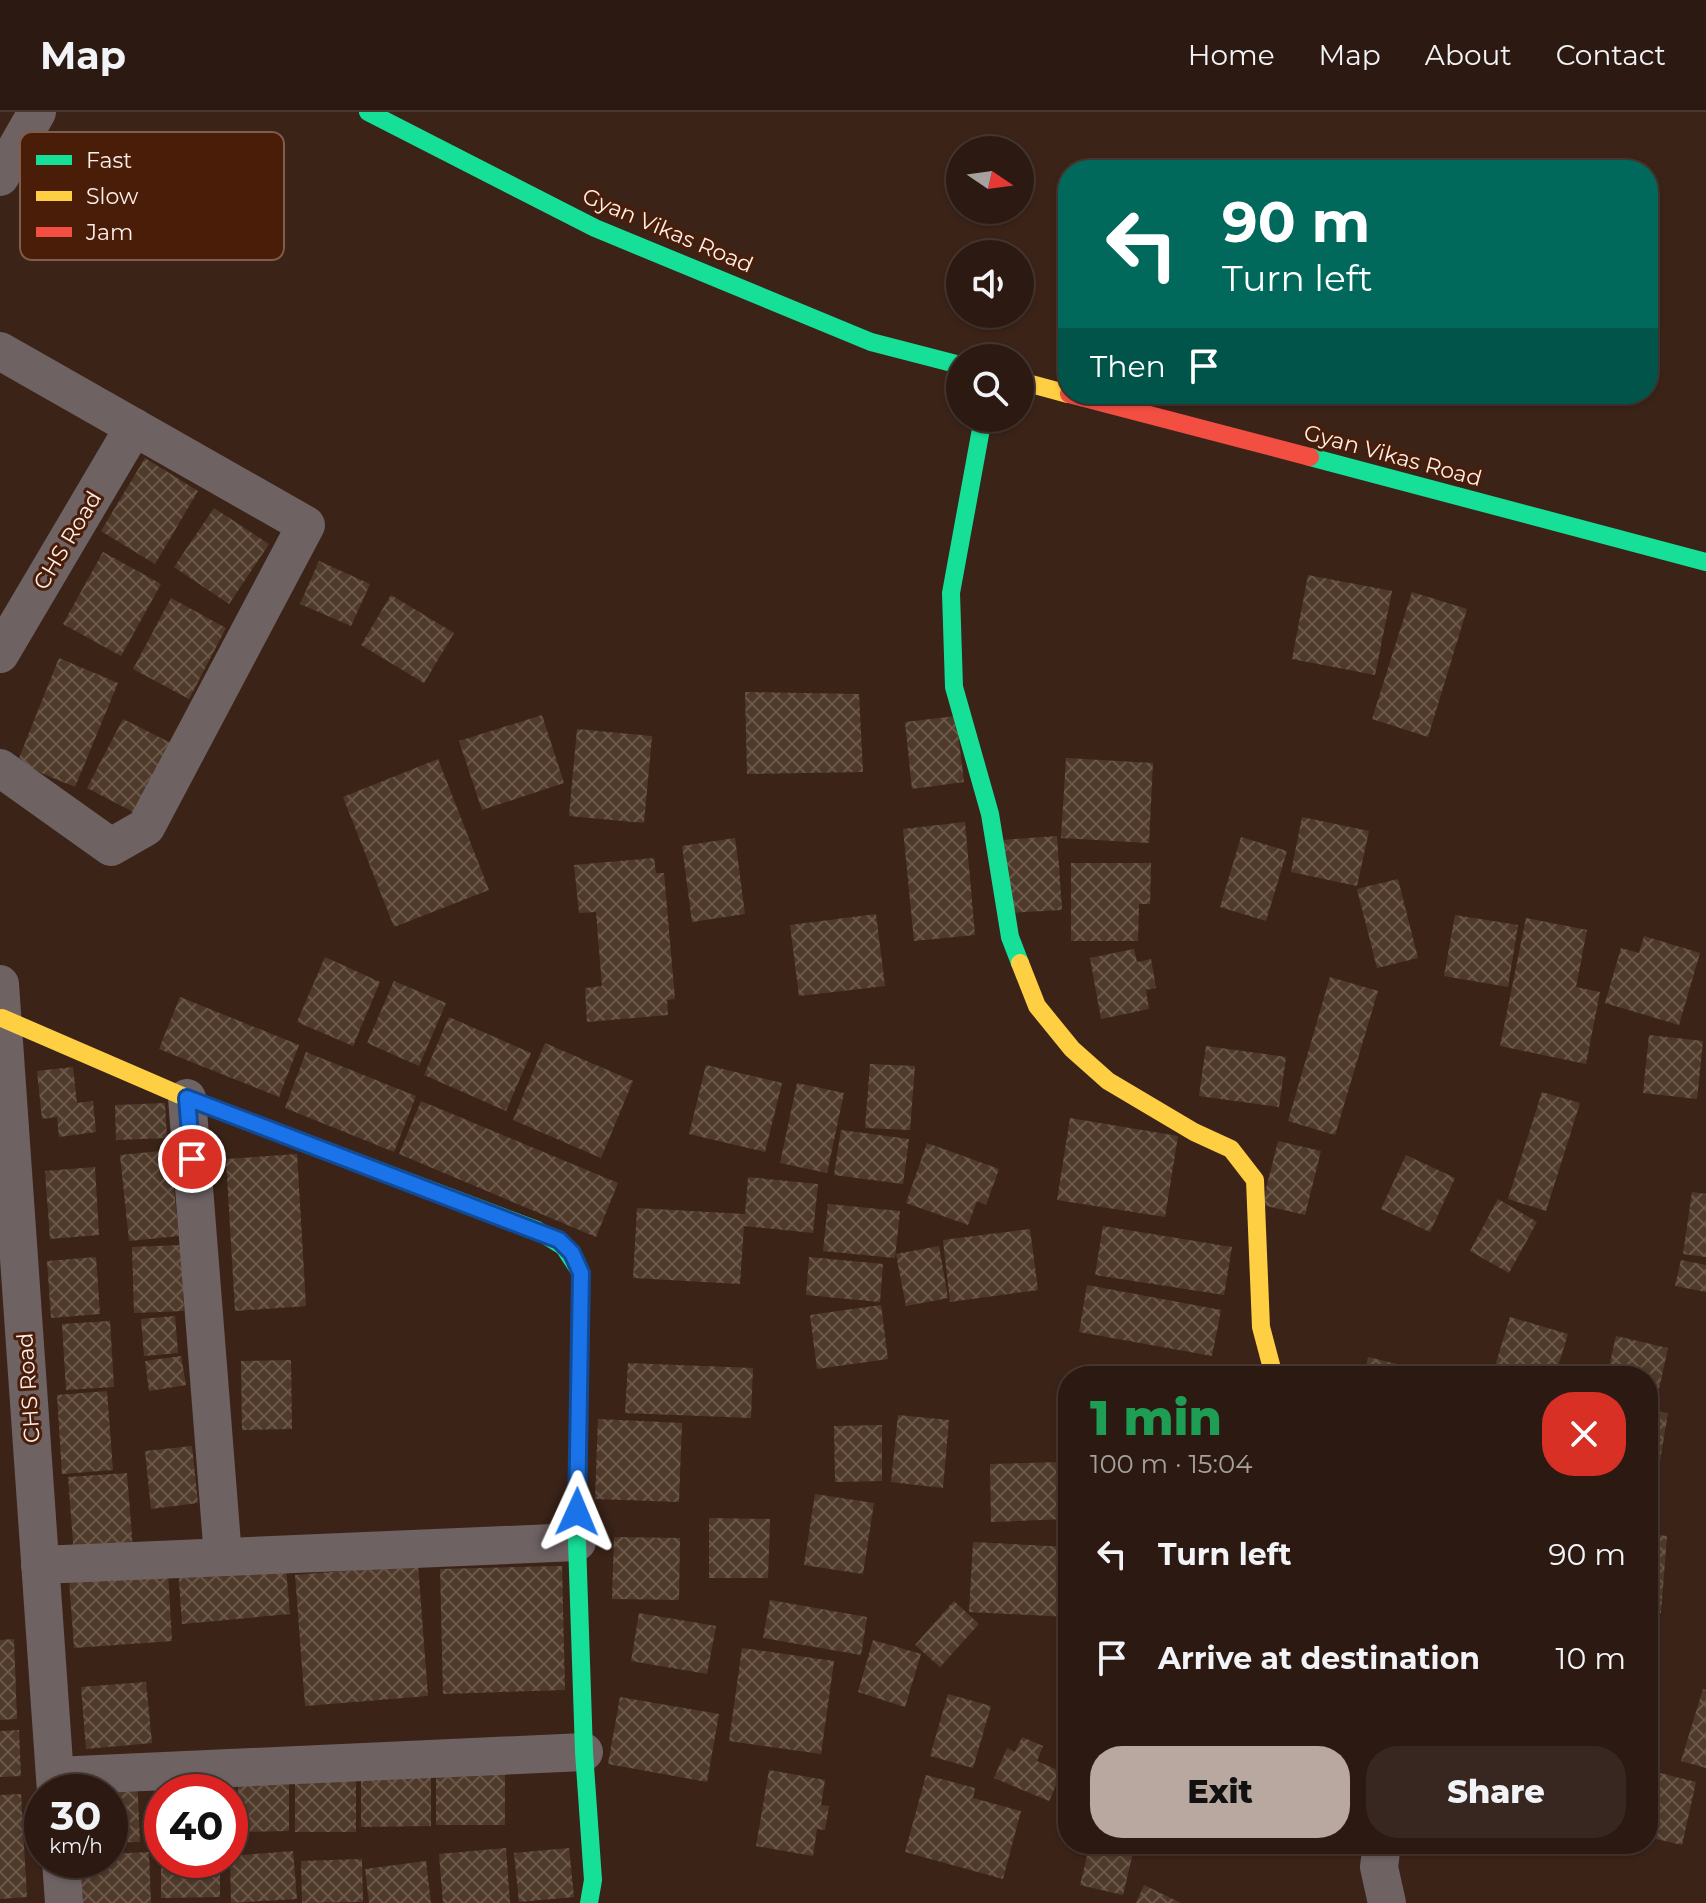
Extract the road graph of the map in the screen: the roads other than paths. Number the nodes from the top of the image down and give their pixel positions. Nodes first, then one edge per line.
1 (37, 112) edge
2 (368, 112) edge
3 (26, 132) edge
4 (20, 142) edge
5 (0, 177) edge
6 (0, 351) edge
7 (946, 361) edge
8 (1034, 385) edge
9 (1058, 391) edge
10 (1106, 404) edge
11 (134, 427) junction
12 (980, 432) edge
13 (1706, 562) edge
14 (0, 654) edge
15 (0, 768) edge
16 (1, 1001) edge
17 (187, 1098) junction
18 (1271, 1366) edge
19 (577, 1542) junction
20 (223, 1557) junction
21 (40, 1565) junction
22 (584, 1752) junction
23 (55, 1774) edge
24 (128, 1780) edge
25 (1381, 1854) edge
26 (62, 1878) edge
27 (64, 1903) edge
28 (589, 1903) edge
29 (1387, 1903) edge

1 - 3 street
2 - 7 street, Gyan Vikas Road
4 - 5 street
6 - 11 street
8 - 9 street, Gyan Vikas Road
10 - 13 street, Gyan Vikas Road
11 - 14 street, CHS Road
11 - 15 street
12 - 18 street
16 - 17 street
16 - 21 street, CHS Road
17 - 19 street
17 - 20 street
19 - 20 street
19 - 22 street
20 - 21 street
21 - 23 street, CHS Road
22 - 24 street
22 - 28 street
25 - 29 street
26 - 27 street

